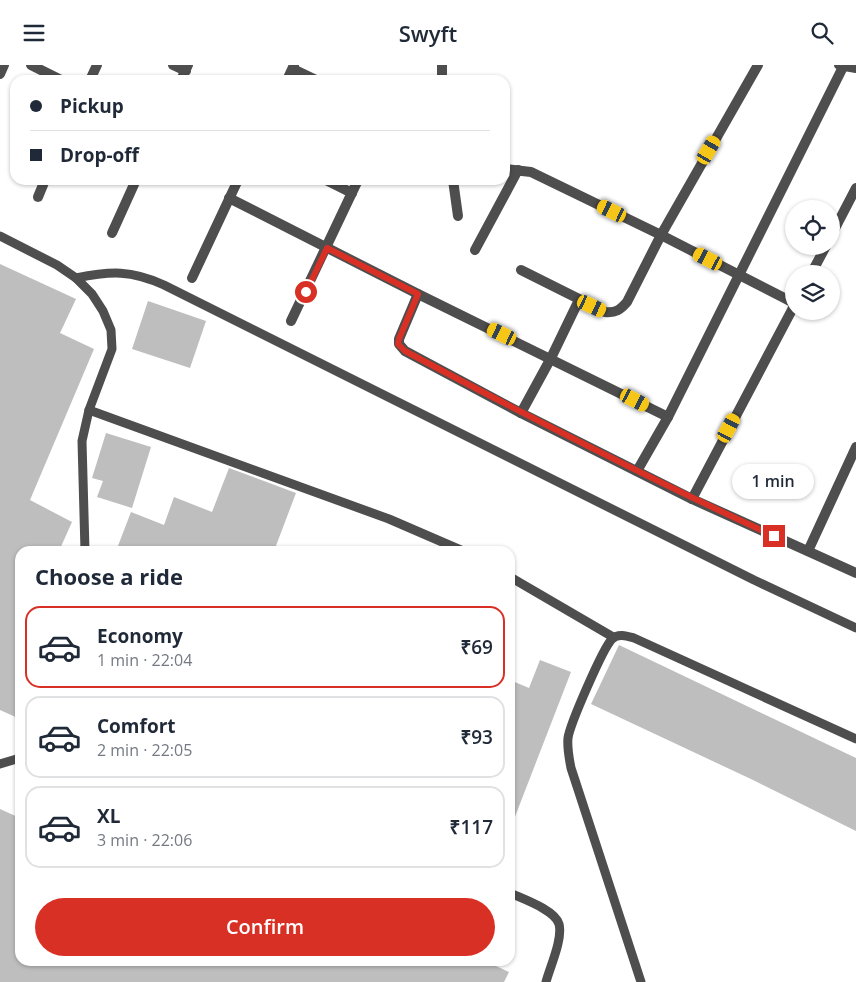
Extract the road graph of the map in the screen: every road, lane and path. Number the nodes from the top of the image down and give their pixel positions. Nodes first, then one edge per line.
1 (4, 65) edge
2 (31, 65) edge
3 (174, 65) edge
4 (758, 65) edge
5 (842, 65) edge
6 (294, 67) edge
7 (856, 68) edge
8 (185, 72) edge
9 (0, 74) edge
10 (51, 75) edge
11 (308, 75) edge
12 (510, 169) edge
13 (518, 170) junction
14 (43, 185) edge
15 (134, 185) edge
16 (236, 185) edge
17 (336, 185) edge
18 (356, 185) edge
19 (454, 185) edge
20 (510, 185) edge
21 (510, 185) edge
22 (856, 188) edge
23 (352, 193) junction
24 (38, 197) dead end
25 (229, 198) junction
26 (458, 216) dead end
27 (840, 219) edge
28 (112, 233) dead end
29 (661, 235) junction
30 (0, 236) edge
31 (327, 248) junction
32 (474, 250) dead end
33 (521, 270) dead end
34 (740, 275) junction
35 (76, 278) junction
36 (192, 278) dead end
37 (418, 294) junction
38 (785, 299) edge
39 (579, 300) junction
40 (786, 320) edge
41 (291, 321) dead end
42 (551, 358) junction
43 (89, 410) junction
44 (521, 413) junction
45 (668, 417) junction
46 (856, 447) edge
47 (638, 471) junction
48 (692, 499) junction
49 (85, 546) edge
50 (451, 546) edge
51 (808, 551) junction
52 (856, 573) edge
53 (515, 580) edge
54 (856, 628) edge
55 (613, 637) junction
56 (856, 739) edge
57 (15, 760) edge
58 (0, 764) edge
59 (515, 896) edge
60 (546, 982) edge
61 (641, 982) edge

1 - 9 street
2 - 10 street
3 - 8 street
4 - 29 street
5 - 7 street
5 - 34 street
6 - 11 street
12 - 13 street
13 - 21 street
13 - 29 street
14 - 24 street
15 - 28 street
16 - 25 street
17 - 23 street
18 - 23 street
19 - 26 street
20 - 32 street
22 - 27 street
23 - 31 street
25 - 31 street
25 - 36 street
29 - 34 street
29 - 39 street
30 - 35 lane
31 - 37 street
31 - 41 street
33 - 39 street
34 - 38 street
34 - 45 street
35 - 43 lane
35 - 54 lane
37 - 42 street
37 - 44 street
39 - 42 street
40 - 48 street
42 - 44 street
42 - 45 street
43 - 49 lane
43 - 50 lane
44 - 47 street
45 - 47 street
46 - 51 street
47 - 48 street
48 - 51 street
51 - 52 street
53 - 55 lane
55 - 56 lane
55 - 61 lane
57 - 58 lane
59 - 60 lane

